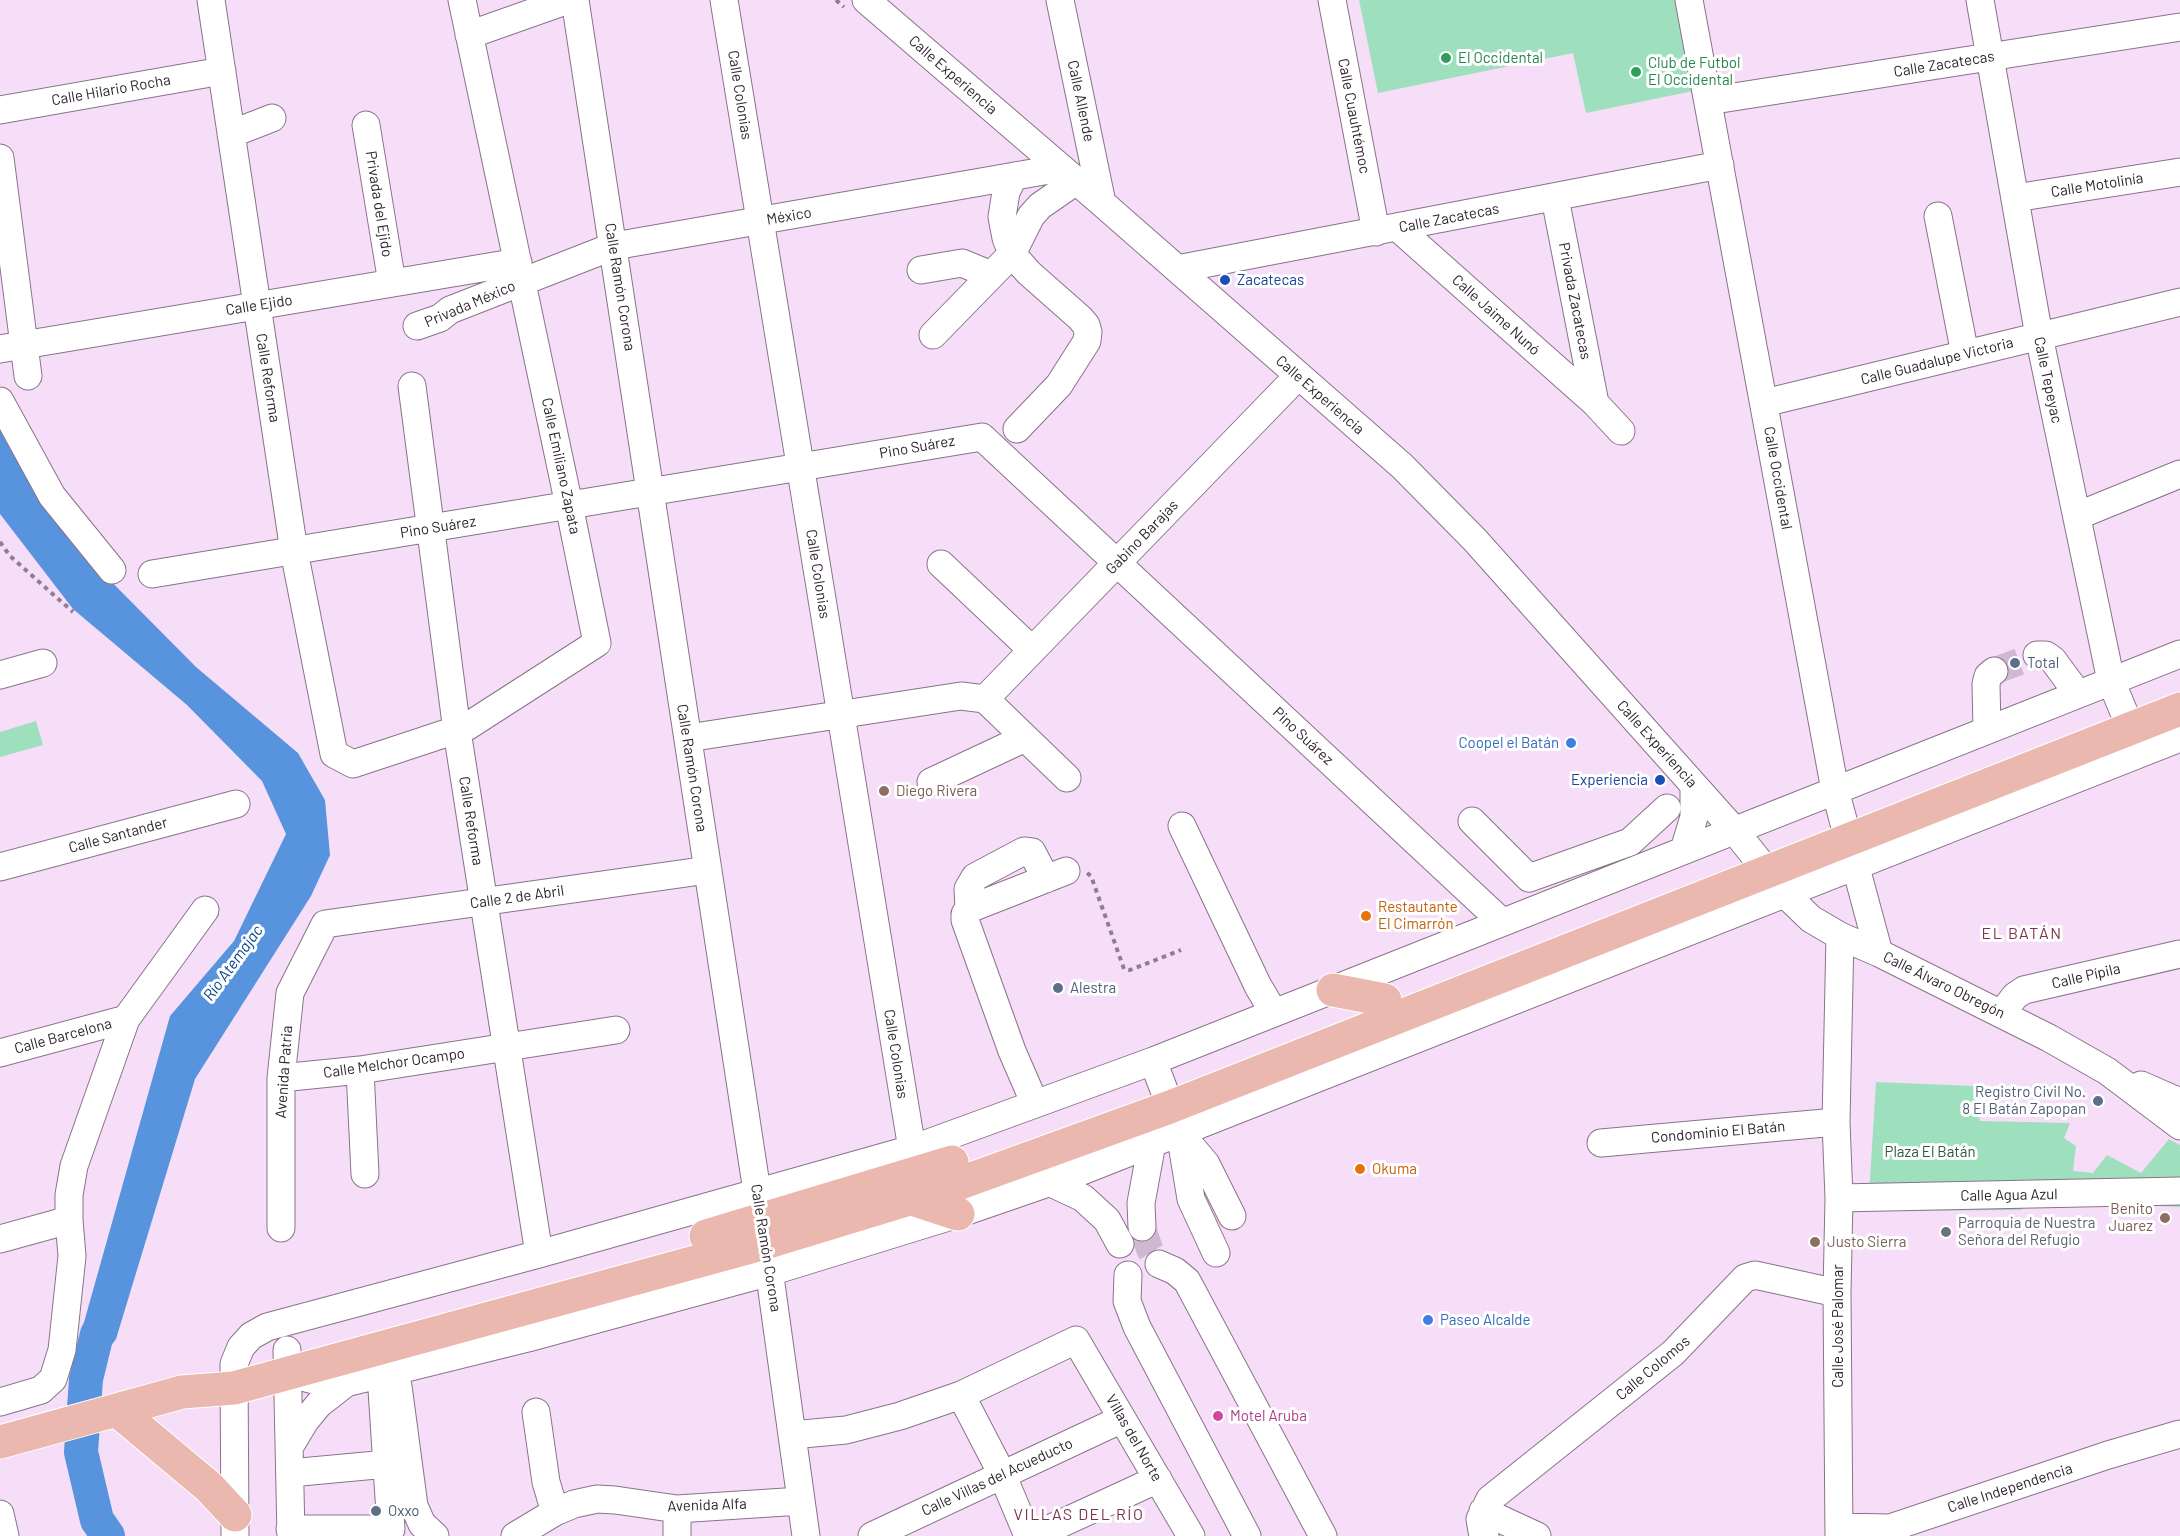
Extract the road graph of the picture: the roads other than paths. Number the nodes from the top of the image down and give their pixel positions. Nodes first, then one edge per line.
1 (211, 0) edge
2 (462, 0) edge
3 (568, 0) edge
4 (575, 0) edge
5 (724, 0) edge
6 (1060, 0) edge
7 (1332, 0) edge
8 (1689, 0) edge
9 (1980, 0) edge
10 (855, 4) edge
11 (2180, 27) edge
12 (469, 34) junction
13 (1990, 57) junction
14 (222, 71) junction
15 (1708, 101) junction
16 (0, 110) edge
17 (272, 118) dead end
18 (366, 125) dead end
19 (231, 134) junction
20 (0, 158) edge
21 (1720, 165) junction
22 (2180, 172) edge
23 (1069, 174) junction
24 (1014, 176) junction
25 (1555, 198) junction
26 (2015, 198) junction
27 (1102, 203) junction
28 (1938, 216) dead end
29 (760, 221) junction
30 (1387, 230) junction
31 (614, 246) junction
32 (1012, 254) junction
33 (1177, 269) junction
34 (921, 270) dead end
35 (520, 272) junction
36 (991, 276) junction
37 (392, 283) junction
38 (2180, 302) edge
39 (257, 306) junction
40 (417, 326) dead end
41 (933, 335) dead end
42 (2039, 336) junction
43 (12, 347) edge
44 (1965, 354) junction
45 (28, 376) dead end
46 (1298, 376) junction
47 (412, 386) dead end
48 (0, 400) edge
49 (1595, 403) junction
50 (1764, 403) junction
51 (1017, 429) dead end
52 (1621, 431) dead end
53 (801, 467) junction
54 (2180, 474) edge
55 (650, 492) junction
56 (569, 505) junction
57 (2077, 516) junction
58 (431, 528) junction
59 (294, 551) junction
60 (1117, 563) junction
61 (941, 564) dead end
62 (112, 570) dead end
63 (152, 574) dead end
64 (1032, 650) junction
65 (2180, 654) edge
66 (2037, 655) dead end
67 (43, 663) dead end
68 (1994, 671) dead end
69 (0, 675) edge
70 (2180, 686) edge
71 (2078, 694) junction
72 (985, 699) junction
73 (2180, 709) edge
74 (841, 714) junction
75 (2126, 718) junction
76 (1987, 730) junction
77 (457, 731) junction
78 (688, 738) junction
79 (1025, 738) junction
80 (2180, 738) edge
81 (334, 754) joint
82 (1066, 778) dead end
83 (931, 782) dead end
84 (1694, 786) junction
85 (236, 804) dead end
86 (1667, 808) dead end
87 (1472, 821) dead end
88 (1182, 826) dead end
89 (1845, 829) junction
90 (1630, 842) junction
91 (1684, 849) junction
92 (1760, 863) junction
93 (0, 867) edge
94 (1641, 867) junction
95 (708, 870) junction
96 (1056, 875) road end
97 (484, 902) junction
98 (204, 910) dead end
99 (1502, 921) junction
100 (325, 924) joint
101 (1840, 936) junction
102 (1879, 952) junction
103 (2180, 954) edge
104 (1333, 990) junction
105 (1385, 1000) junction
106 (1274, 1013) junction
107 (2002, 1014) junction
108 (126, 1019) junction
109 (616, 1030) dead end
110 (507, 1047) junction
111 (0, 1053) edge
112 (360, 1070) junction
113 (281, 1078) junction
114 (1166, 1097) junction
115 (1035, 1104) junction
116 (2176, 1107) edge
117 (1836, 1122) junction
118 (1152, 1143) junction
119 (1601, 1143) dead end
120 (912, 1149) junction
121 (365, 1174) dead end
122 (1049, 1182) junction
123 (2180, 1191) edge
124 (1839, 1198) junction
125 (912, 1199) junction
126 (958, 1214) junction
127 (1232, 1216) dead end
128 (69, 1220) junction
129 (1142, 1227) tunnel mouth
130 (281, 1228) dead end
131 (764, 1232) junction
132 (0, 1239) edge
133 (1120, 1244) tunnel mouth
134 (1216, 1253) dead end
135 (539, 1254) junction
136 (1159, 1264) tunnel mouth
137 (1128, 1275) dead end
138 (1837, 1293) junction
139 (288, 1362) junction
140 (389, 1372) junction
141 (234, 1376) junction
142 (346, 1383) junction
143 (961, 1395) junction
144 (0, 1402) edge
145 (114, 1410) junction
146 (536, 1412) dead end
147 (1122, 1419) junction
148 (2180, 1434) edge
149 (792, 1435) junction
150 (0, 1442) edge
151 (290, 1446) junction
152 (387, 1464) junction
153 (290, 1473) junction
154 (1002, 1474) junction
155 (1158, 1479) junction
156 (801, 1501) junction
157 (677, 1509) junction
158 (555, 1512) junction
159 (0, 1514) edge
160 (1484, 1523) edge
161 (235, 1525) edge
162 (1839, 1532) edge
163 (290, 1533) edge
164 (5, 1536) edge
165 (435, 1536) edge
166 (515, 1536) edge
167 (677, 1536) edge
168 (806, 1536) edge
169 (872, 1536) edge
170 (1028, 1536) edge
171 (1034, 1536) edge
172 (1191, 1536) edge
173 (1247, 1536) edge
174 (1323, 1536) edge
175 (1537, 1536) edge

1 - 14 street, Calle Reforma
2 - 12 street, Calle Emiliano Zapata
3 - 12 street
4 - 31 street, Calle Ramón Corona
5 - 29 street, Calle Colonias
6 - 27 street, Calle Allende
7 - 30 street, Calle Cuauhtémoc
8 - 15 street, Calle Occidental
9 - 13 street, Calle Tepeyac
10 - 23 street, Calle Experiencia
11 - 13 street, Calle Zacatecas
12 - 35 street, Calle Emiliano Zapata
13 - 15 street, Calle Zacatecas
13 - 26 street, Calle Tepeyac
14 - 16 street, Calle Hilario Rocha
14 - 19 street, Calle Reforma
15 - 21 street, Calle Occidental
17 - 19 street
18 - 37 street, Privada del Ejido
19 - 39 street, Calle Reforma
20 - 43 street
21 - 25 street, Calle Zacatecas
21 - 50 street, Calle Occidental
22 - 26 street, Calle Motolinía
23 - 24 street, México
23 - 27 street, Calle Experiencia
23 - 32 street
24 - 29 street, México
24 - 32 street
25 - 30 street, Calle Zacatecas
25 - 49 street, Privada Zacatecas
26 - 42 street, Calle Tepeyac
27 - 33 street, Calle Experiencia
28 - 44 street
29 - 31 street, México
29 - 53 street, Calle Colonias
30 - 33 street, Calle Zacatecas
30 - 49 street, Calle Jaime Nunó
31 - 35 street, México
31 - 55 street, Calle Ramón Corona
32 - 36 street
32 - 51 street
33 - 46 street, Calle Experiencia
34 - 36 street
35 - 37 street, Calle Ejido
35 - 40 street, Privada México
35 - 56 street, Calle Emiliano Zapata
36 - 41 street
37 - 39 street, Calle Ejido
38 - 42 street, Calle Guadalupe Victoria
39 - 43 street, Calle Ejido
39 - 59 street, Calle Reforma
42 - 44 street, Calle Guadalupe Victoria
42 - 57 street, Calle Tepeyac
43 - 45 street
44 - 50 street, Calle Guadalupe Victoria
46 - 60 street, Gabino Barajas
46 - 84 street, Calle Experiencia
47 - 58 street, Calle Reforma
48 - 62 street
49 - 52 street, Calle Jaime Nunó
50 - 89 street, Calle Occidental
53 - 55 street, Pino Suárez
53 - 60 street, Pino Suárez
53 - 74 street, Calle Colonias
54 - 57 street
55 - 56 street, Pino Suárez
55 - 78 street, Calle Ramón Corona
56 - 58 street, Pino Suárez
56 - 77 street, Calle Emiliano Zapata
57 - 75 street, Calle Tepeyac
58 - 59 street, Pino Suárez
58 - 77 street, Calle Reforma
59 - 63 street, Pino Suárez
59 - 81 street, Calle Reforma
60 - 64 street, Gabino Barajas
60 - 99 street, Pino Suárez
61 - 64 street
64 - 72 street, Gabino Barajas
65 - 75 street
66 - 71 street
67 - 69 street
68 - 76 street
70 - 75 main road
71 - 75 street
71 - 76 street
72 - 74 street
72 - 79 street
73 - 75 main road
74 - 78 street
74 - 120 street, Calle Colonias
75 - 80 street
75 - 89 main road
76 - 89 street
77 - 81 street, Calle Emiliano Zapata
77 - 97 street, Calle Reforma
78 - 95 street, Calle Ramón Corona
79 - 82 street
79 - 83 street
84 - 91 street
84 - 92 street, Calle Experiencia
85 - 93 street, Calle Santander
86 - 90 street
87 - 90 street
88 - 106 street
89 - 92 main road
89 - 92 street
89 - 102 street, Calle Occidental
90 - 94 street
91 - 92 street
91 - 94 street
92 - 101 street, Calle Álvaro Obregón
92 - 105 main road
92 - 114 main road
94 - 99 street
95 - 97 street, Calle 2 de Abril
95 - 131 street, Calle Ramón Corona
96 - 115 street
97 - 100 street, Calle 2 de Abril
97 - 110 street, Calle Reforma
98 - 108 street
99 - 104 street
100 - 113 street, Avenida Patria
101 - 102 street, Calle Álvaro Obregón
101 - 117 street, Calle José Palomar
102 - 107 street, Calle Álvaro Obregón
103 - 107 street, Calle Pípila
104 - 105 main road
104 - 106 street
105 - 114 main road
106 - 114 street
107 - 116 street, Calle Álvaro Obregón
108 - 111 street, Calle Barcelona
108 - 128 street
109 - 110 street, Calle Melchor Ocampo
110 - 112 street, Calle Melchor Ocampo
110 - 135 street, Calle Reforma
112 - 113 street, Calle Melchor Ocampo
112 - 121 street
113 - 130 street, Avenida Patria
114 - 115 street
114 - 118 street
114 - 125 main road
114 - 127 street
114 - 131 main road
114 - 134 street
115 - 120 street
117 - 119 street, Condominio El Batán
117 - 124 street, Calle José Palomar
118 - 122 street
118 - 129 street
120 - 131 street
122 - 126 street
122 - 133 street
123 - 124 street, Calle Agua Azul
124 - 138 street, Calle José Palomar
125 - 126 main road
125 - 131 main road
126 - 131 street
128 - 132 street
128 - 144 street
131 - 135 street
131 - 139 main road
131 - 140 street
131 - 149 street, Calle Ramón Corona
135 - 141 street
136 - 174 street
137 - 173 street
138 - 160 street, Calle Colomos
138 - 162 street, Calle José Palomar
139 - 141 main road
139 - 142 street
139 - 151 street
140 - 142 street
140 - 152 street
140 - 165 street
141 - 145 main road
141 - 161 street
142 - 151 street
143 - 147 street, Villas del Norte
143 - 149 street
143 - 154 street
145 - 150 main road
145 - 161 main road
146 - 158 street
147 - 154 street, Calle Villas del Acueducto
147 - 155 street, Villas del Norte
148 - 162 street, Calle Independencia
149 - 156 street, Calle Ramón Corona
151 - 153 street
152 - 153 street
152 - 163 street
153 - 163 street
154 - 169 street, Calle Villas del Acueducto
154 - 170 street
155 - 171 street
155 - 172 street, Villas del Norte
156 - 157 street, Avenida Alfa
156 - 168 street, Calle Ramón Corona
157 - 158 street, Avenida Alfa
157 - 167 street
158 - 166 street, Avenida Alfa
159 - 164 street
160 - 175 street

